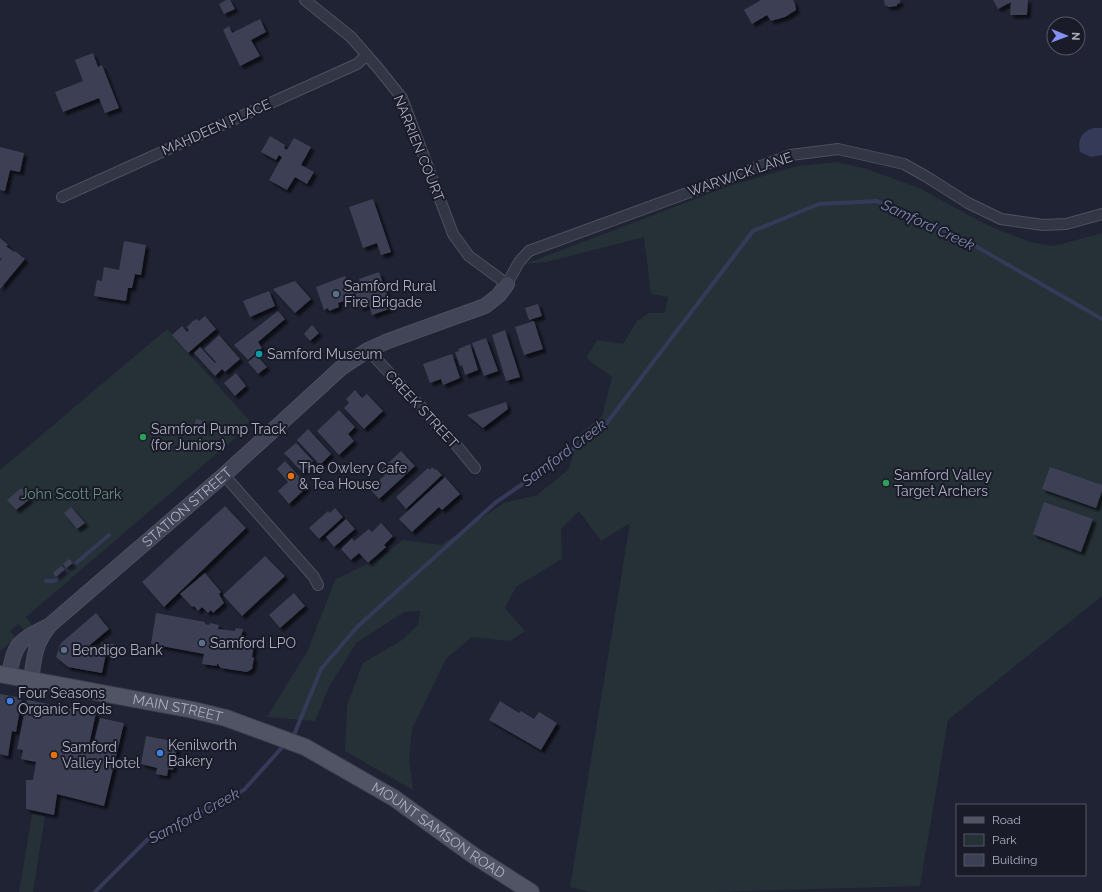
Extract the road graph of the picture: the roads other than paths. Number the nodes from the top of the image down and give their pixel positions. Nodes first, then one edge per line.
1 (305, 0) edge
2 (367, 55) junction
3 (62, 197) dead end
4 (1102, 214) edge
5 (507, 284) junction
6 (368, 350) junction
7 (475, 468) dead end
8 (224, 475) junction
9 (318, 585) dead end
10 (50, 625) junction
11 (4, 674) edge
12 (31, 679) junction
13 (346, 770) joint
14 (531, 892) edge

1 - 2 street, NARRIEN COURT
2 - 3 street, MAHDEEN PLACE
2 - 5 street, NARRIEN COURT
4 - 5 street, WARWICK LANE
5 - 6 street, STATION STREET
6 - 7 street, CREEK STREET
6 - 8 street, STATION STREET
8 - 9 street
8 - 10 street, STATION STREET
10 - 11 street, STATION STREET
10 - 12 street, STATION STREET
11 - 12 main road, MAIN STREET
12 - 13 main road, MAIN STREET
13 - 14 main road, MOUNT SAMSON ROAD

